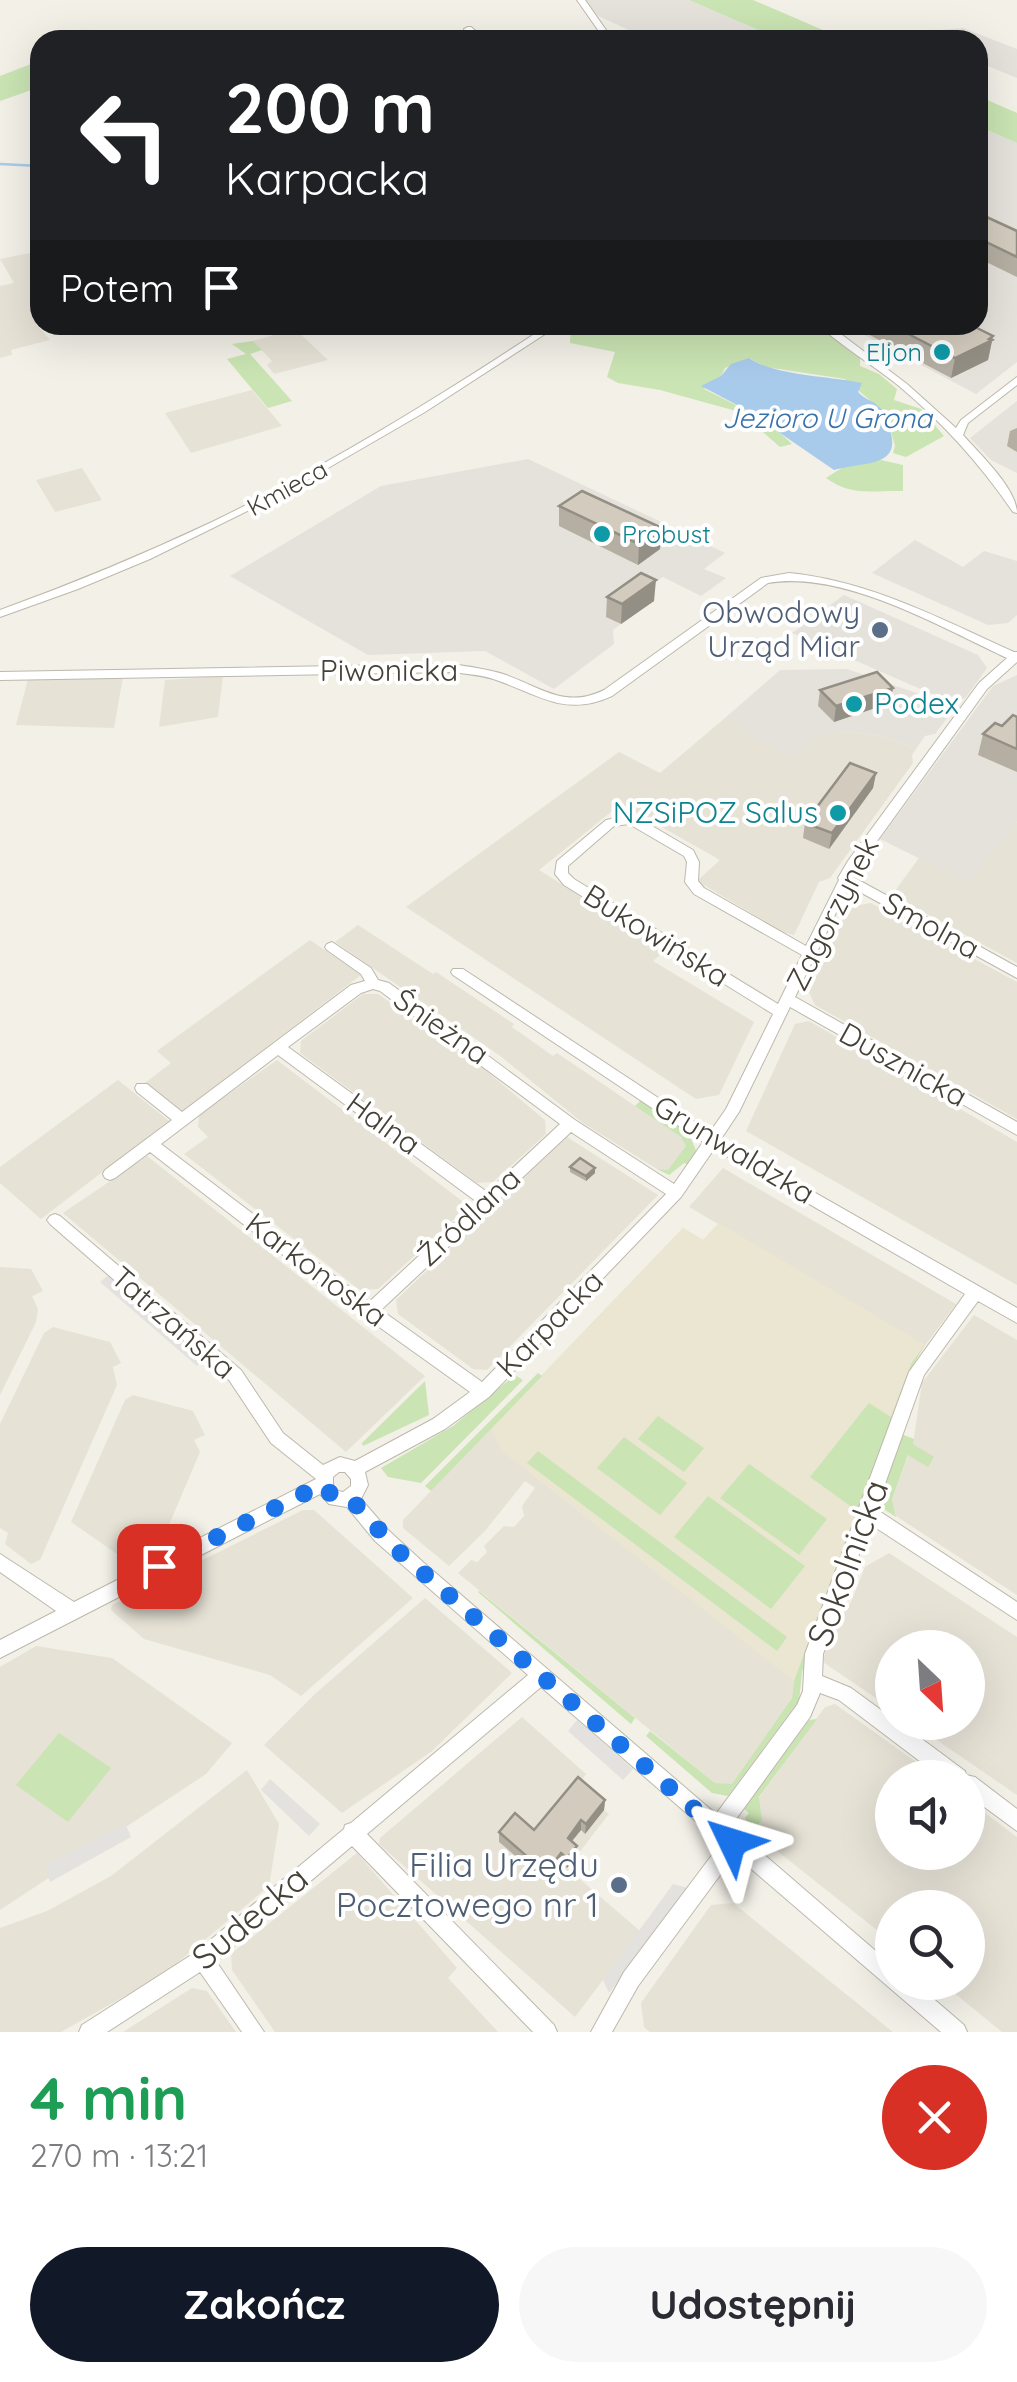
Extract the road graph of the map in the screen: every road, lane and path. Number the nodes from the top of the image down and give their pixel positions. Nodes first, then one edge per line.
1 (581, 0) edge
2 (468, 28) dead end
3 (470, 30) edge
4 (602, 30) edge
5 (538, 335) edge
6 (838, 335) edge
7 (1017, 380) edge
8 (959, 433) junction
9 (1017, 510) edge
10 (0, 614) edge
11 (1016, 657) edge
12 (0, 676) edge
13 (844, 878) junction
14 (332, 948) dead end
15 (810, 954) junction
16 (458, 972) dead end
17 (1017, 973) edge
18 (372, 984) junction
19 (785, 1007) junction
20 (278, 1048) junction
21 (142, 1088) dead end
22 (182, 1120) junction
23 (570, 1124) junction
24 (1017, 1129) edge
25 (714, 1142) junction
26 (151, 1144) junction
27 (110, 1174) dead end
28 (676, 1193) junction
29 (487, 1201) junction
30 (55, 1220) dead end
31 (976, 1292) junction
32 (369, 1311) junction
33 (1017, 1316) edge
34 (482, 1392) junction
35 (355, 1469) junction
36 (324, 1480) junction
37 (349, 1497) junction
38 (866, 1512) junction
39 (0, 1562) edge
40 (70, 1610) junction
41 (1017, 1612) edge
42 (0, 1649) edge
43 (541, 1676) junction
44 (812, 1681) junction
45 (934, 1760) edge
46 (985, 1797) edge
47 (1017, 1821) edge
48 (352, 1832) junction
49 (725, 1836) junction
50 (204, 1959) junction
51 (875, 1964) edge
52 (919, 2000) edge
53 (89, 2032) edge
54 (254, 2032) edge
55 (546, 2032) edge
56 (601, 2032) edge
57 (957, 2032) edge

1 - 4 street
2 - 3 street
5 - 10 street, Kmieca
6 - 8 street
7 - 8 street
8 - 9 street
11 - 12 street, Piwonicka
11 - 13 street, Zagorzynek
13 - 15 street, Zagorzynek
13 - 17 street, Smolna
14 - 18 street
15 - 19 street, Zagorzynek
15 - 19 street, Bukowińska
16 - 25 street, Grunwaldzka
18 - 20 street, Śnieżna
18 - 23 street, Śnieżna
19 - 24 street, Dusznicka
19 - 25 street, Zagorzynek
20 - 22 street, Śnieżna
20 - 29 street, Halna
21 - 22 street
22 - 26 street, Śnieżna
23 - 28 street, Śnieżna
23 - 29 street, Źródlana
25 - 28 street, Karpacka
25 - 31 street, Grunwaldzka
26 - 27 street, Śnieżna
26 - 32 street, Karkonoska
28 - 34 street, Karpacka
29 - 32 street, Źródlana
30 - 36 street, Tatrzańska
31 - 33 street, Grunwaldzka
31 - 38 street, Sokolnicka
32 - 34 street, Karkonoska
34 - 35 street, Karpacka
35 - 36 street
35 - 37 street
36 - 37 street
36 - 40 street
37 - 43 street
38 - 41 street
38 - 44 street, Sokolnicka
39 - 40 street
40 - 42 street
43 - 48 street, Sudecka
43 - 49 street
44 - 45 street
44 - 49 street, Sokolnicka
46 - 47 street
48 - 50 street, Sudecka
48 - 55 street
49 - 51 street
49 - 56 street, Sokolnicka
50 - 53 street, Sudecka
50 - 54 street
52 - 57 street

